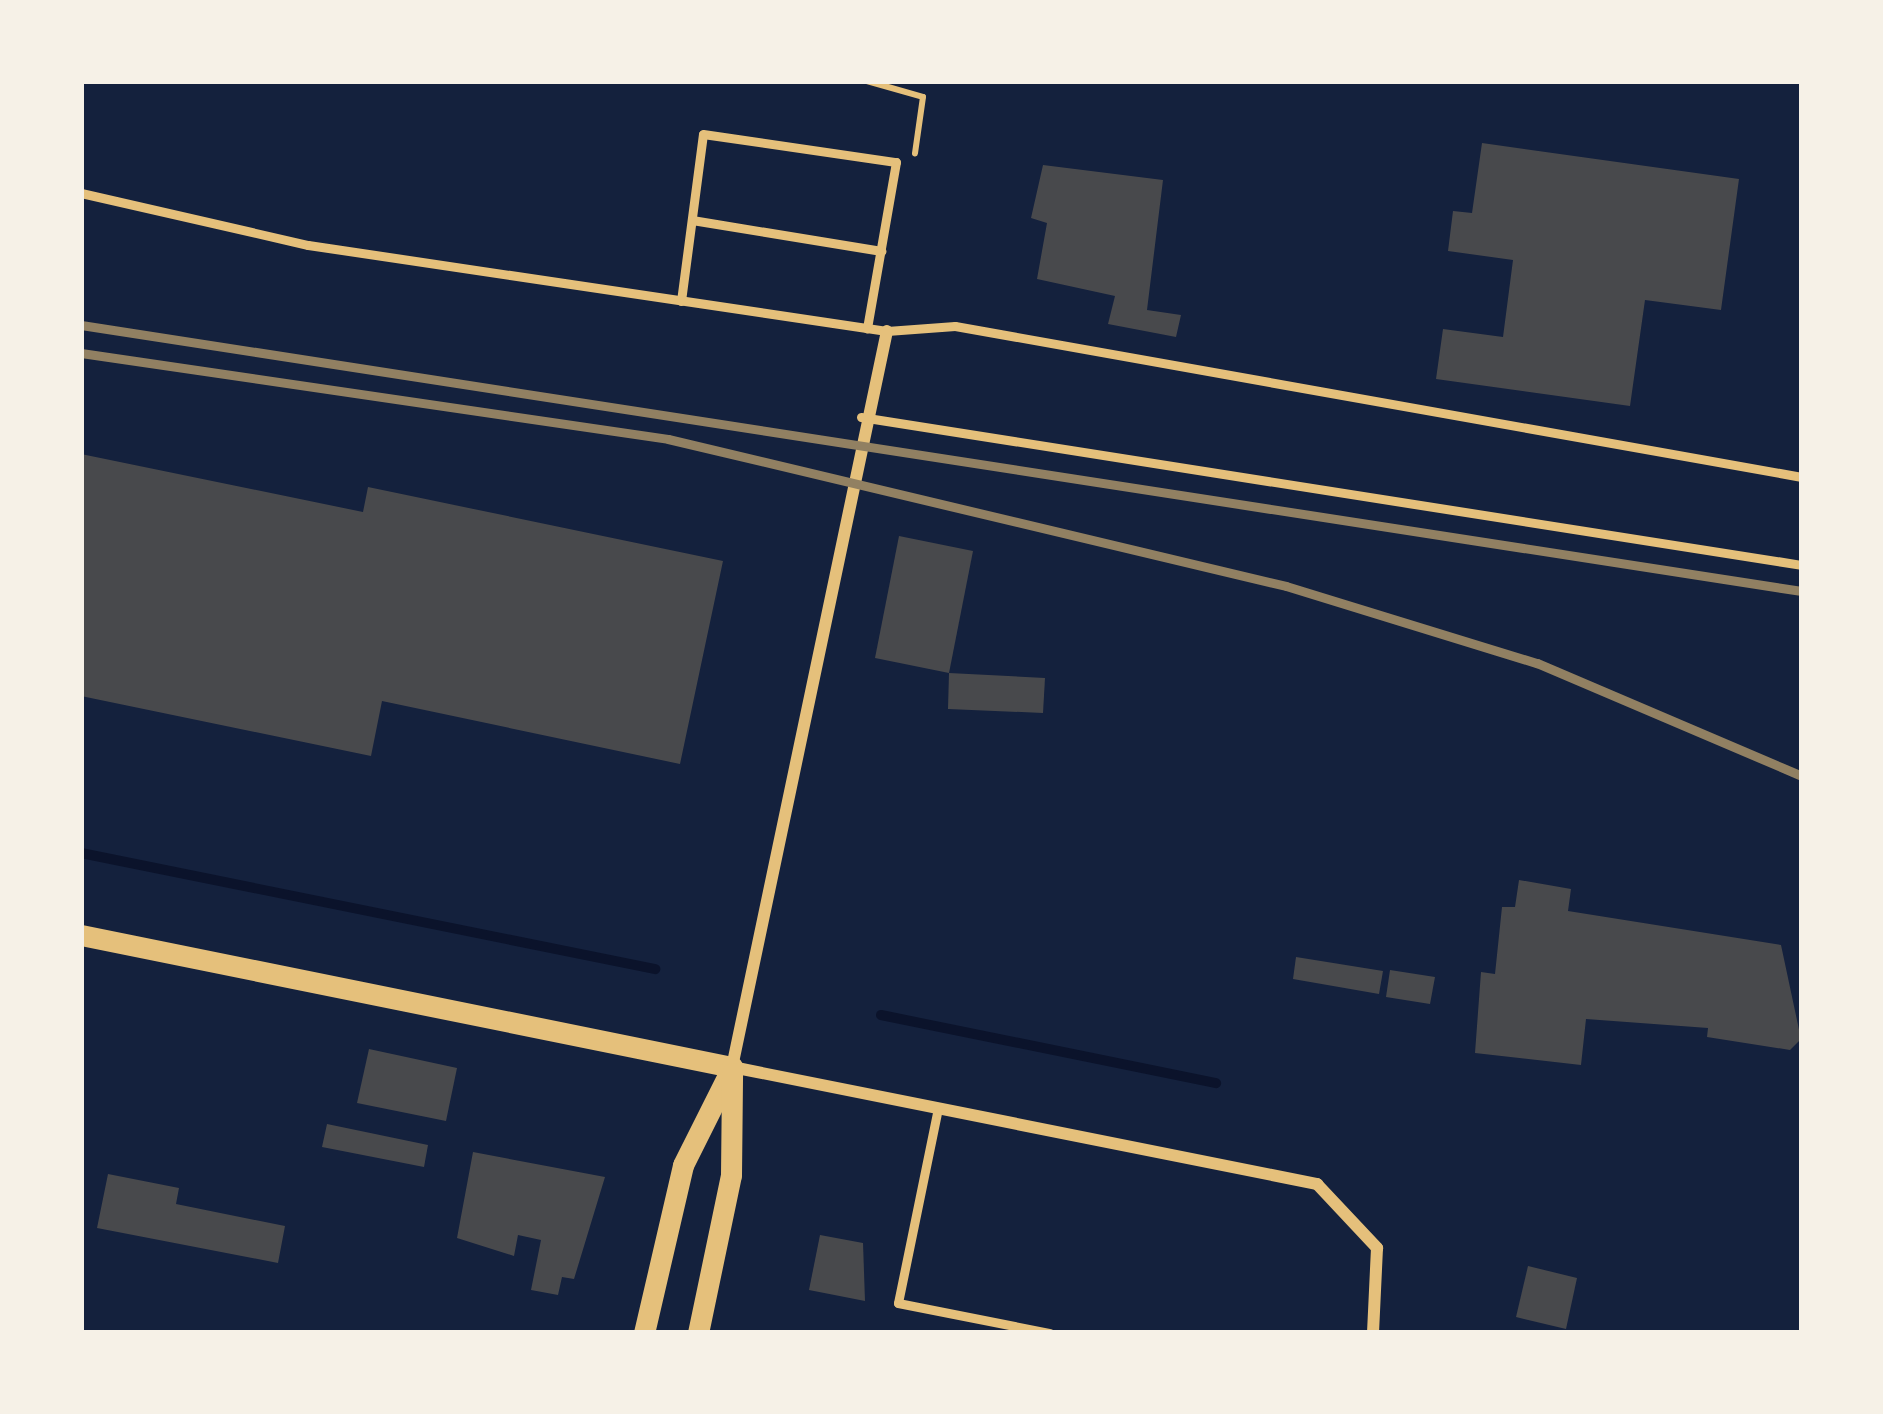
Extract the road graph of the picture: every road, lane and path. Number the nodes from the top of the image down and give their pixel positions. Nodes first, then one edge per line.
1 (81, 193) edge
2 (692, 220) junction
3 (880, 250) junction
4 (681, 301) junction
5 (867, 328) junction
6 (887, 331) junction
7 (861, 417) junction
8 (1802, 477) edge
9 (1802, 565) edge
10 (81, 935) edge
11 (732, 1067) junction
12 (938, 1108) junction
13 (644, 1333) edge
14 (698, 1333) edge
15 (1050, 1333) edge
16 (1373, 1333) edge

1 - 4 lane
2 - 3 lane
2 - 3 lane
2 - 4 lane
3 - 5 lane
4 - 5 lane
5 - 6 lane
6 - 7 street
6 - 8 lane
7 - 9 lane
7 - 11 street
10 - 11 street
11 - 12 street
11 - 13 street
11 - 14 street
12 - 15 lane
12 - 16 street

